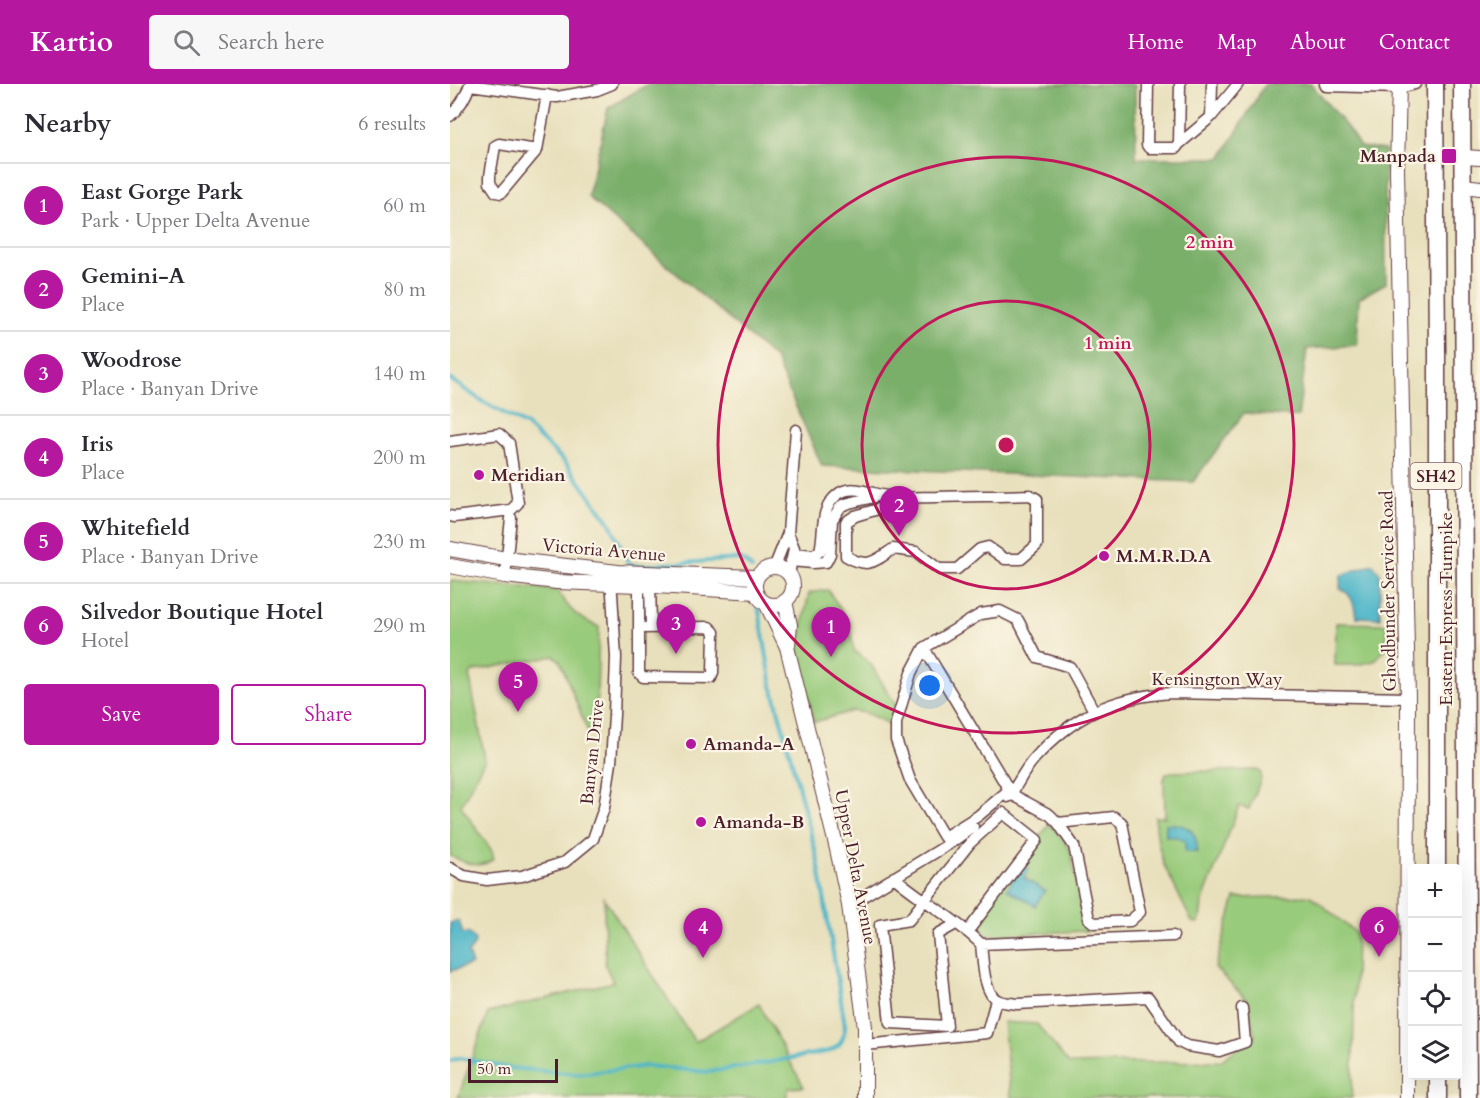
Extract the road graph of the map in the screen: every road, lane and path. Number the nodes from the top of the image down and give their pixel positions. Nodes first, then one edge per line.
1 (612, 84) edge
2 (1148, 84) edge
3 (1180, 84) edge
4 (1212, 84) edge
5 (1238, 84) edge
6 (1325, 84) edge
7 (1415, 84) edge
8 (1435, 84) edge
9 (1462, 84) edge
10 (470, 85) edge
11 (1355, 85) edge
12 (1399, 86) edge
13 (547, 95) junction
14 (450, 116) edge
15 (1211, 117) junction
16 (1179, 144) junction
17 (537, 150) junction
18 (1472, 158) edge
19 (1472, 187) edge
20 (795, 430) dead end
21 (450, 441) edge
22 (904, 497) junction
23 (450, 516) edge
24 (511, 518) dead end
25 (788, 532) junction
26 (826, 546) junction
27 (450, 549) edge
28 (506, 559) junction
29 (791, 563) junction
30 (559, 565) junction
31 (451, 566) edge
32 (774, 568) junction
33 (505, 576) junction
34 (611, 577) junction
35 (756, 577) junction
36 (644, 579) junction
37 (557, 582) junction
38 (694, 582) junction
39 (756, 592) junction
40 (785, 601) junction
41 (766, 603) junction
42 (645, 628) junction
43 (787, 647) junction
44 (924, 648) junction
45 (1408, 698) junction
46 (1094, 711) junction
47 (1011, 794) junction
48 (1058, 823) junction
49 (1437, 864) edge
50 (450, 868) edge
51 (894, 877) junction
52 (924, 900) junction
53 (849, 905) junction
54 (956, 924) junction
55 (968, 931) junction
56 (1173, 936) dead end
57 (981, 944) junction
58 (996, 1000) junction
59 (1242, 1008) dead end
60 (865, 1045) junction
61 (1438, 1080) edge
62 (865, 1098) edge
63 (1407, 1098) edge
64 (1438, 1098) edge
65 (1468, 1098) edge

1 - 13 street
2 - 16 street
3 - 16 street
4 - 15 street
5 - 15 street
6 - 11 street
7 - 12 street
8 - 49 main road, Eastern Express Turnpike / SH42
9 - 18 main road, Eastern Express Turnpike / SH42
10 - 13 street
10 - 14 street
11 - 12 street
12 - 45 street, Ghodbunder Service Road
13 - 17 street
15 - 16 street
17 - 17 street
18 - 19 main road, Eastern Express Turnpike / SH42
19 - 65 main road, Eastern Express Turnpike / SH42
20 - 25 street
21 - 23 street
22 - 22 street
22 - 26 street
24 - 28 street
25 - 29 street
25 - 32 street
26 - 29 street
26 - 29 street
27 - 28 street, Victoria Avenue
27 - 31 street
28 - 30 street, Victoria Avenue
28 - 33 street
29 - 32 street
29 - 40 street, Upper Delta Avenue
30 - 34 street, Victoria Avenue
30 - 37 street
31 - 33 street, Victoria Avenue
32 - 35 street
33 - 37 street, Victoria Avenue
34 - 36 street, Victoria Avenue
34 - 37 street, Victoria Avenue
34 - 50 street, Banyan Drive
35 - 38 street, Victoria Avenue
35 - 39 street
36 - 38 street, Victoria Avenue
36 - 42 street
38 - 39 street, Victoria Avenue
39 - 41 street, Upper Delta Avenue
40 - 41 street
40 - 43 street, Upper Delta Avenue
41 - 43 street, Upper Delta Avenue
42 - 42 street
43 - 53 street, Upper Delta Avenue
44 - 44 street
44 - 46 street
45 - 46 street, Kensington Way
45 - 63 street, Ghodbunder Service Road
46 - 47 street, Kensington Way
47 - 48 street
47 - 51 street, Kensington Way
48 - 48 street
51 - 52 street
51 - 53 street, Kensington Way
52 - 54 street
52 - 54 street
52 - 55 street
53 - 60 street, Upper Delta Avenue
54 - 55 street
55 - 57 street
56 - 57 street
57 - 58 street
58 - 59 street
58 - 60 street
60 - 62 street, Upper Delta Avenue
61 - 64 main road

